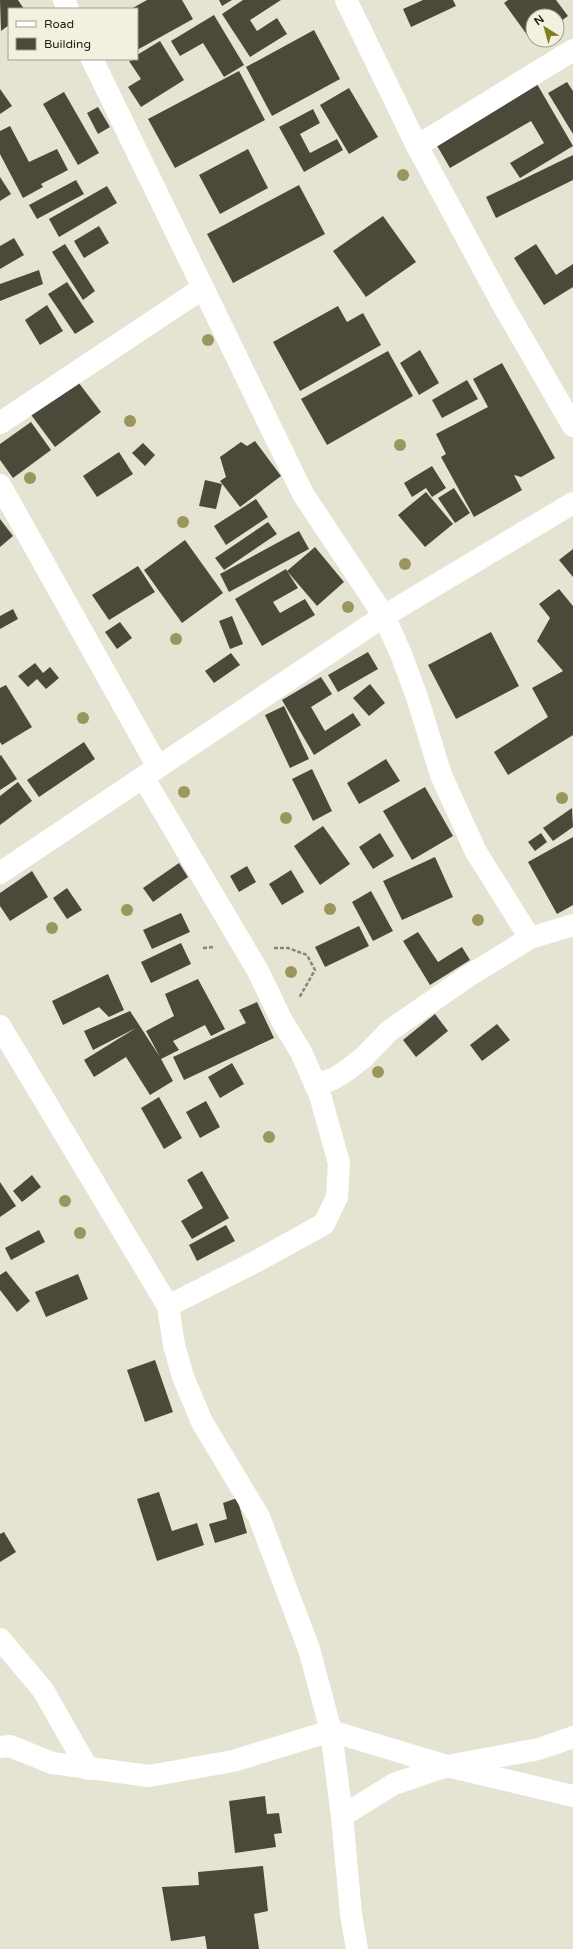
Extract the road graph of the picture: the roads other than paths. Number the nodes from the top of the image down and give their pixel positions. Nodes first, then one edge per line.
1 (346, 0) edge
2 (573, 50) edge
3 (92, 60) edge
4 (417, 146) junction
5 (203, 288) junction
6 (0, 423) edge
7 (573, 426) edge
8 (0, 485) edge
9 (573, 503) edge
10 (384, 616) junction
11 (151, 772) junction
12 (0, 873) edge
13 (573, 925) edge
14 (530, 938) junction
15 (0, 1026) edge
16 (315, 1085) junction
17 (168, 1306) junction
18 (0, 1639) edge
19 (331, 1731) junction
20 (573, 1737) edge
21 (3, 1745) edge
22 (447, 1766) junction
23 (88, 1769) junction
24 (573, 1796) edge
25 (342, 1816) junction
26 (357, 1949) edge

1 - 4 street
2 - 4 street
3 - 5 street
4 - 7 street
5 - 6 street
5 - 10 street
8 - 11 street
9 - 10 street
10 - 11 street
10 - 14 street
11 - 12 street
11 - 16 street
13 - 14 street
14 - 16 street
15 - 17 street
16 - 17 street
17 - 19 street
18 - 23 street
19 - 22 street
19 - 23 street
19 - 25 street
20 - 22 street
21 - 23 street
22 - 24 street
22 - 25 street
25 - 26 street

